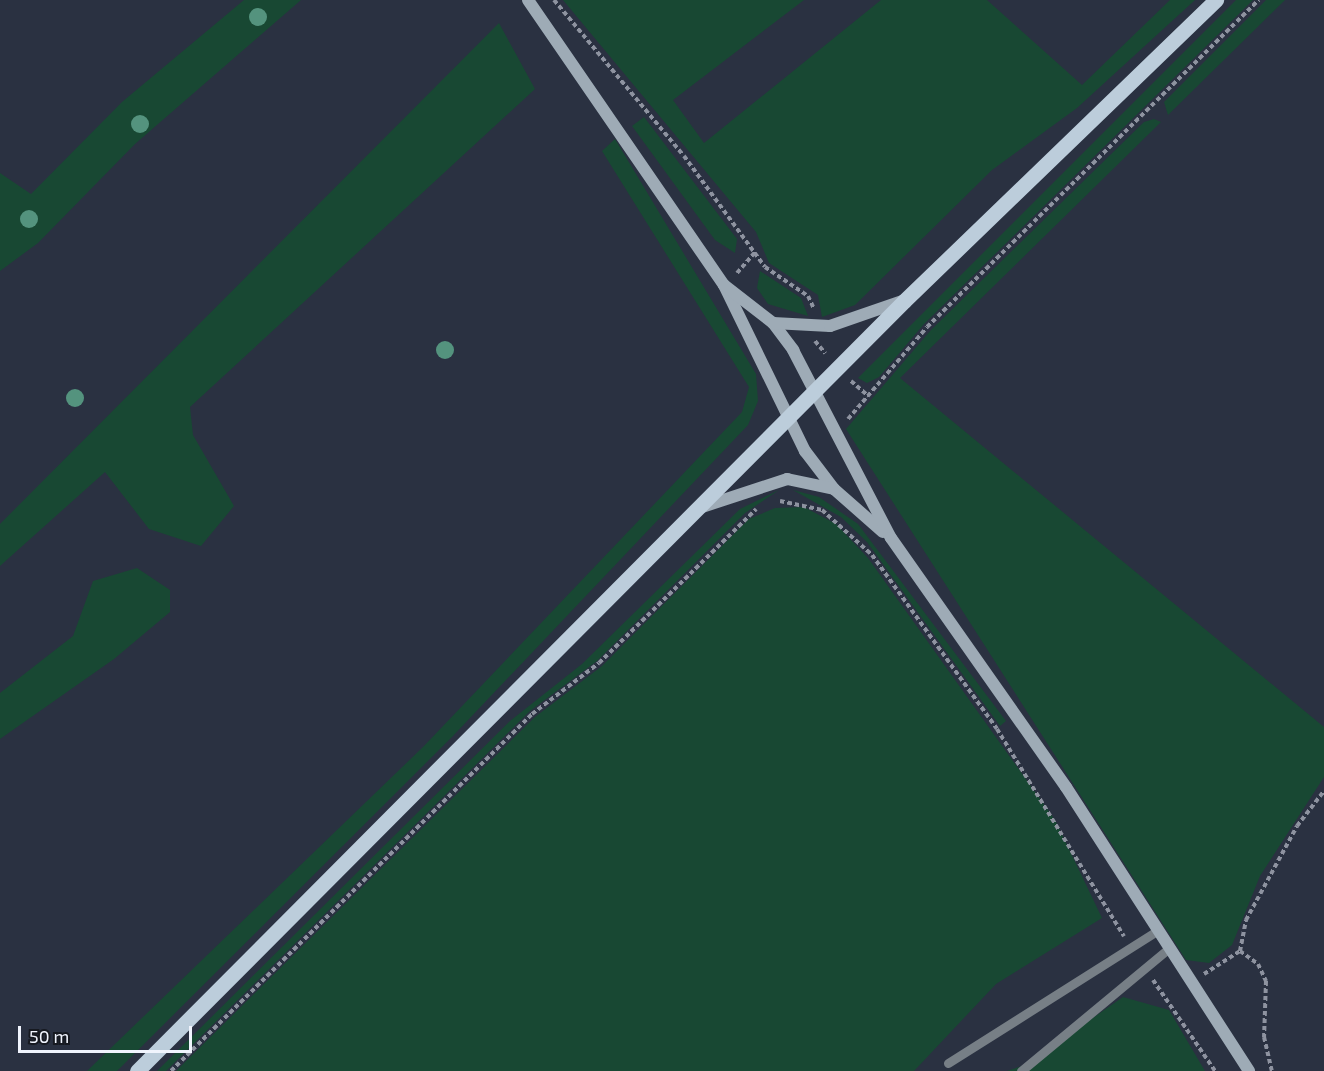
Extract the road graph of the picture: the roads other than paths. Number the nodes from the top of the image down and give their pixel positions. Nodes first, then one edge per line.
1 (528, 0) edge
2 (1216, 0) edge
3 (724, 285) junction
4 (904, 301) junction
5 (773, 323) junction
6 (814, 390) junction
7 (787, 417) junction
8 (834, 489) junction
9 (695, 509) junction
10 (891, 538) junction
11 (1157, 931) junction
12 (1169, 948) junction
13 (948, 1063) dead end
14 (137, 1071) edge
15 (1021, 1071) edge
16 (1250, 1071) edge

1 - 3 street
2 - 4 main road
3 - 5 street
3 - 7 street
4 - 5 street
4 - 6 main road
5 - 6 street
6 - 7 main road
6 - 10 street
7 - 8 street
7 - 9 main road
8 - 9 street
8 - 10 street
9 - 14 main road
10 - 11 street
11 - 12 street
11 - 13 lane
12 - 15 lane
12 - 16 street

